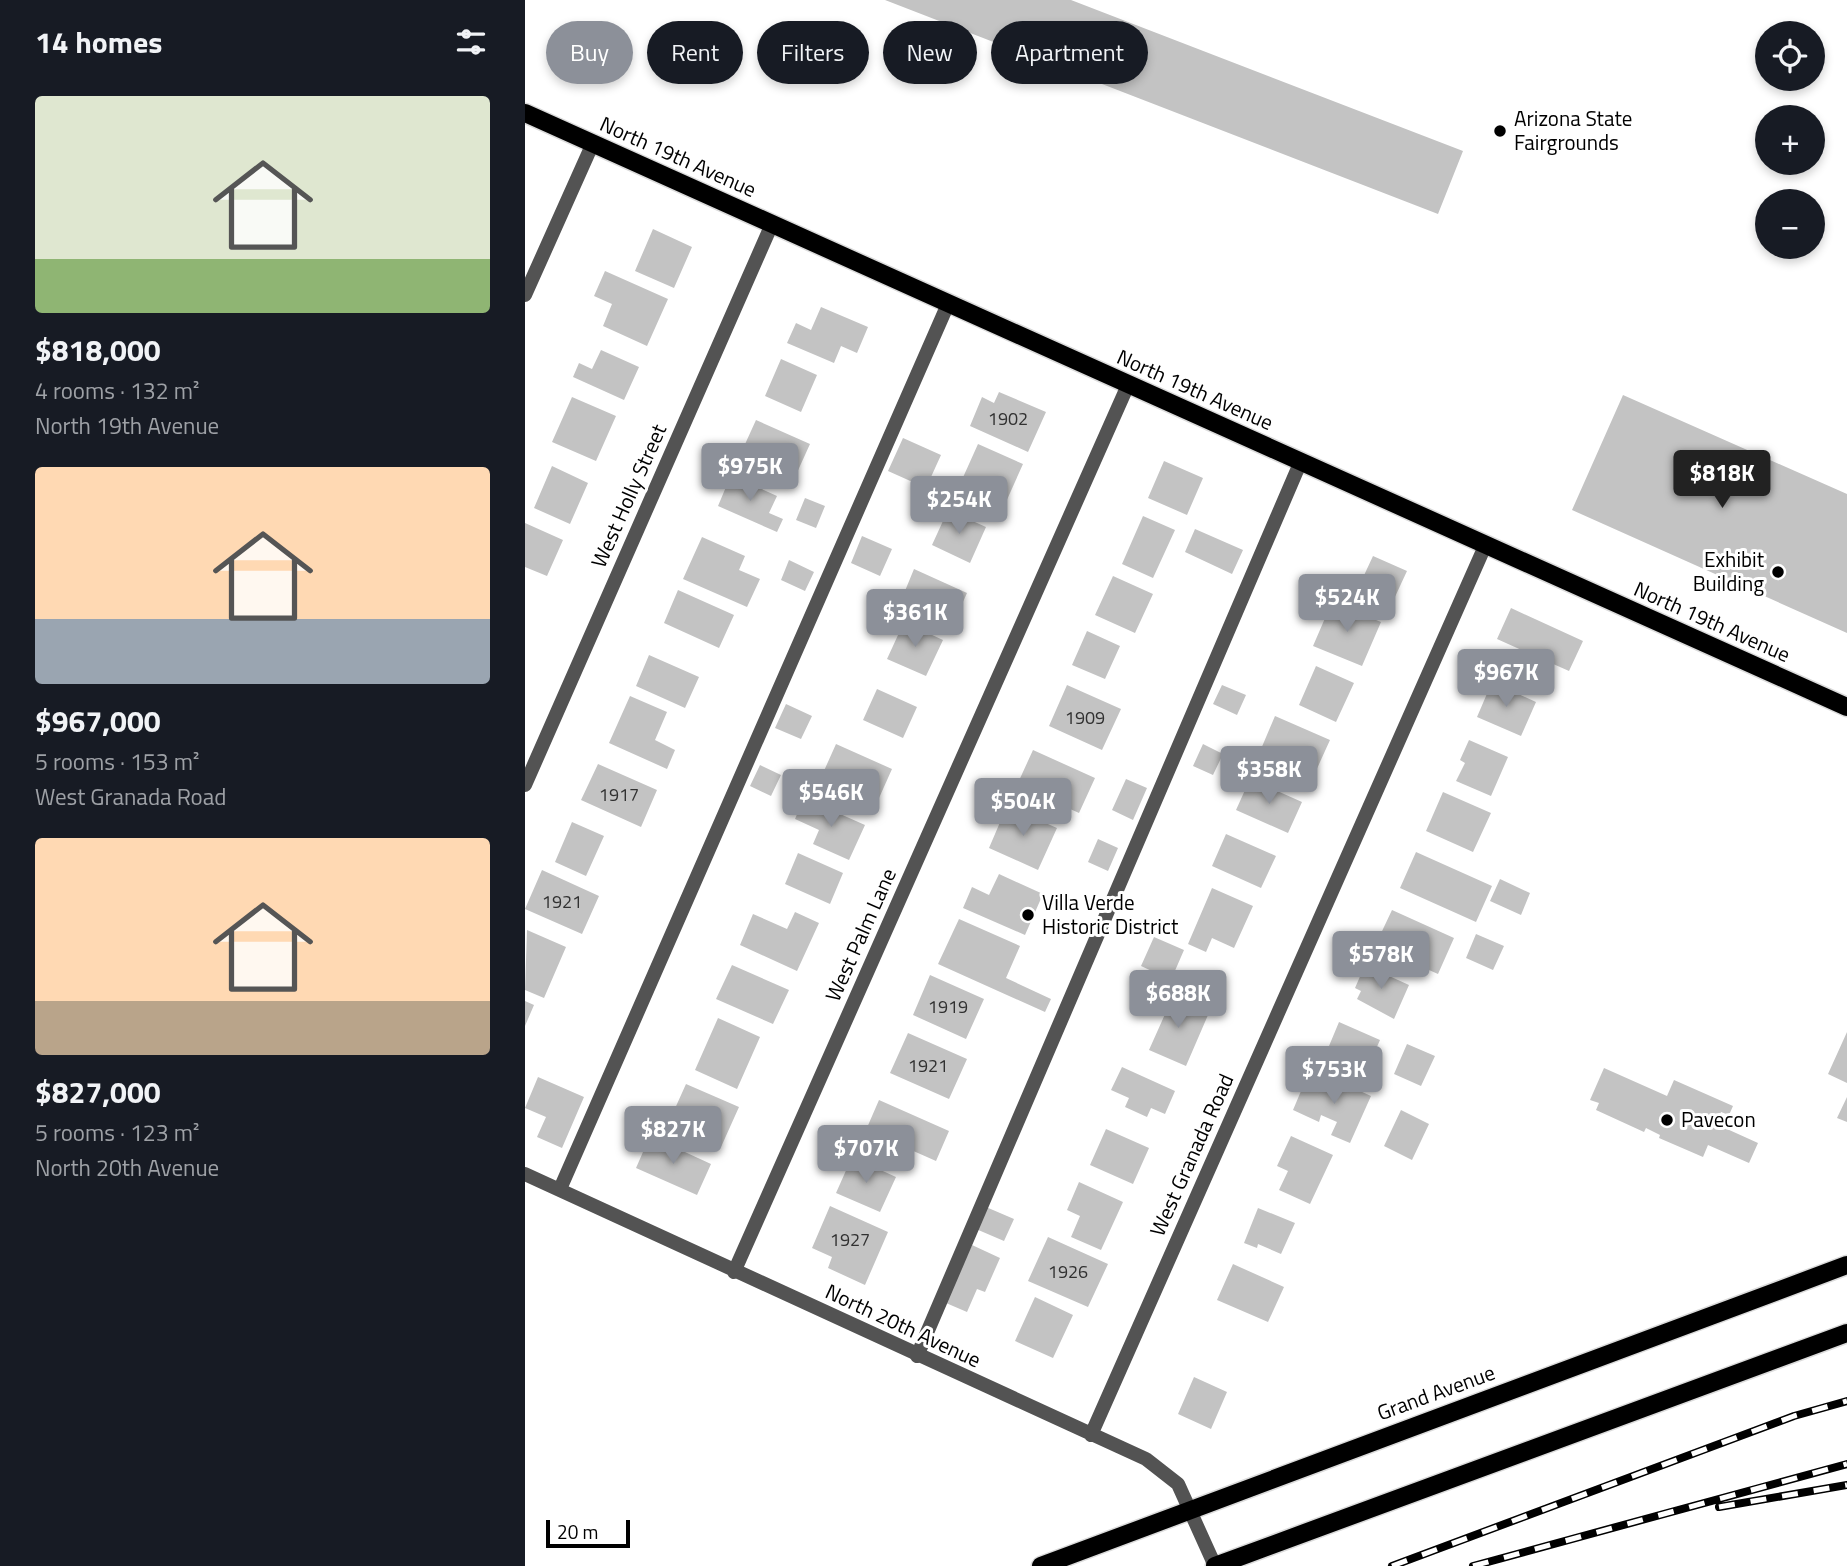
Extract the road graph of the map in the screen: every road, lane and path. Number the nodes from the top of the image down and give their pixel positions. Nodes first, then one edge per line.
1 (525, 113) edge
2 (593, 143) junction
3 (772, 224) junction
4 (525, 295) edge
5 (948, 304) junction
6 (1128, 385) junction
7 (1301, 461) junction
8 (1485, 546) junction
9 (1847, 707) edge
10 (525, 785) edge
11 (525, 1174) edge
12 (560, 1189) junction
13 (1847, 1265) edge
14 (734, 1272) junction
15 (1847, 1333) edge
16 (917, 1356) junction
17 (1091, 1434) junction
18 (1190, 1509) junction
19 (1041, 1566) edge
20 (1215, 1566) edge

1 - 2 main road, North 19th Avenue
2 - 3 main road, North 19th Avenue
2 - 4 street
3 - 5 main road, North 19th Avenue
3 - 10 street, West Holly Street
5 - 6 main road, North 19th Avenue
5 - 12 street
6 - 7 main road, North 19th Avenue
6 - 14 street, West Palm Lane
7 - 8 main road, North 19th Avenue
7 - 16 street
8 - 9 main road, North 19th Avenue
8 - 17 street, West Granada Road
11 - 12 street, North 20th Avenue
12 - 14 street, North 20th Avenue
13 - 18 main road, Grand Avenue
14 - 16 street, North 20th Avenue
15 - 20 main road
16 - 17 street, North 20th Avenue
17 - 18 street, North 20th Avenue
18 - 19 main road, Grand Avenue
18 - 20 street, North 20th Avenue

